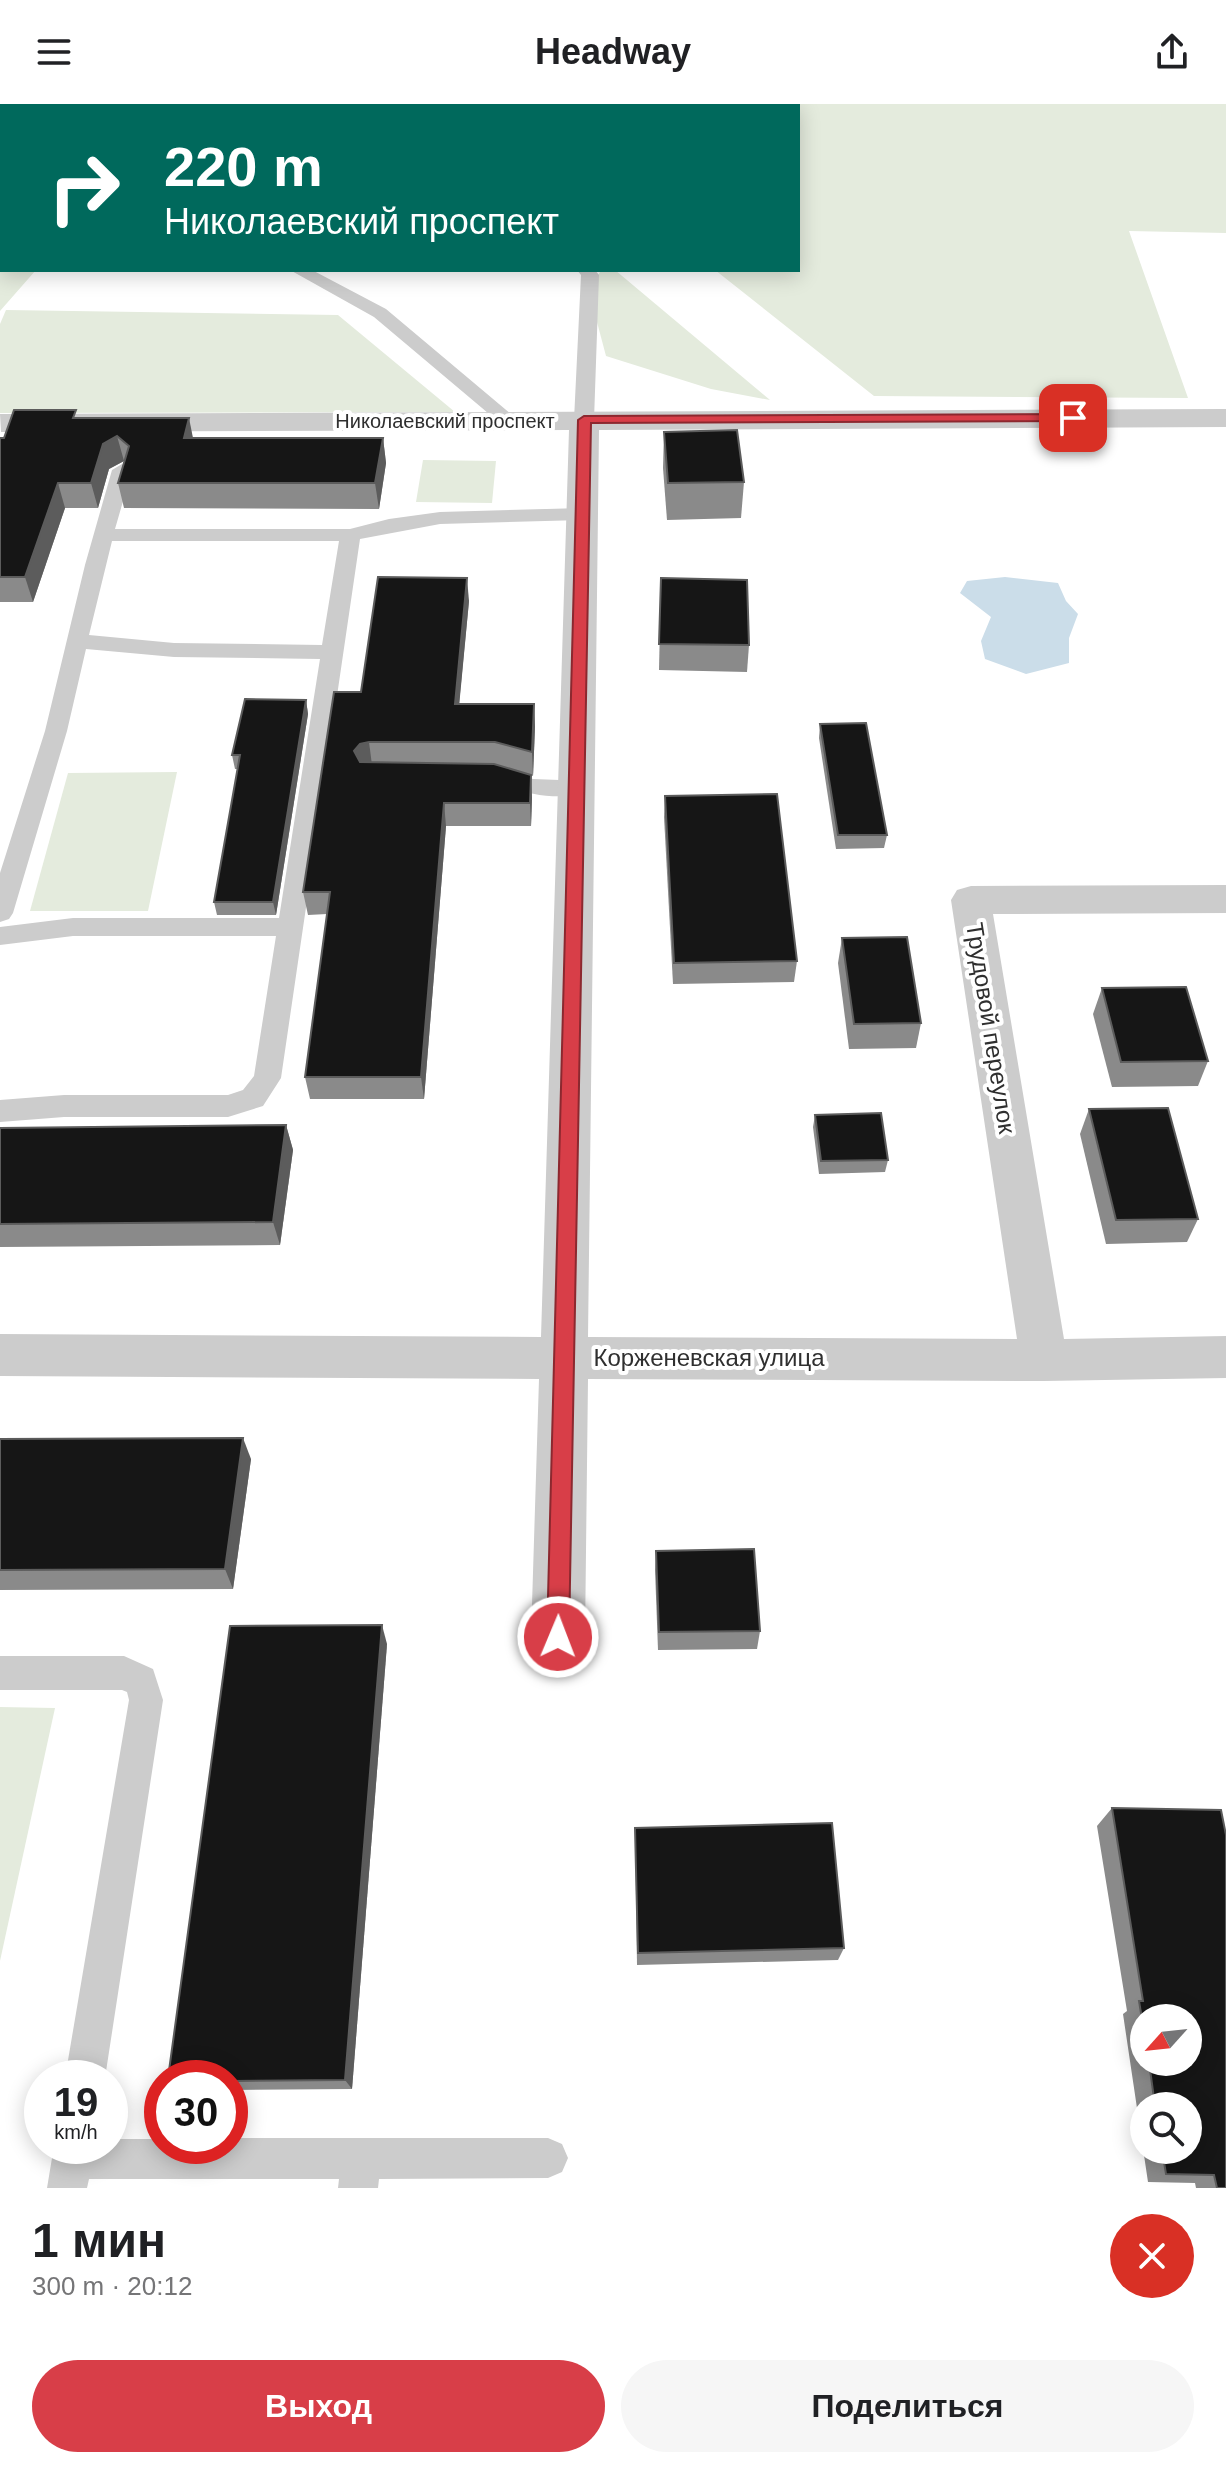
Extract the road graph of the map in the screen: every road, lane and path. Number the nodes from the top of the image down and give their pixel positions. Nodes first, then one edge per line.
1 (303, 272) edge
2 (588, 272) edge
3 (1226, 418) edge
4 (508, 420) junction
5 (584, 420) junction
6 (1, 423) edge
7 (122, 470) edge
8 (582, 514) junction
9 (104, 535) junction
10 (350, 535) junction
11 (78, 641) junction
12 (332, 652) junction
13 (466, 776) edge
14 (577, 787) junction
15 (1226, 899) edge
16 (0, 913) edge
17 (290, 927) junction
18 (0, 936) edge
19 (0, 1111) edge
20 (0, 1355) edge
21 (564, 1356) junction
22 (1226, 1357) edge
23 (1044, 1360) junction
24 (558, 1637) dead end
25 (0, 1673) edge
26 (88, 2060) edge
27 (548, 2158) dead end
28 (71, 2164) edge
29 (360, 2173) edge

1 - 4 lane
2 - 5 lane
3 - 5 street, Николаевский проспект
4 - 5 street, Николаевский проспект
4 - 6 street, Николаевский проспект
5 - 8 street
7 - 9 lane
8 - 10 lane
8 - 14 street
9 - 10 lane
9 - 11 lane
10 - 12 lane
11 - 12 lane
11 - 16 lane
12 - 17 lane
13 - 14 lane
14 - 21 street
15 - 23 street, Трудовой переулок
17 - 18 lane
17 - 19 lane
20 - 21 street, Корженевская улица
21 - 23 street, Корженевская улица
21 - 24 street
22 - 23 street, Корженевская улица
25 - 26 lane
27 - 29 lane
28 - 29 lane

